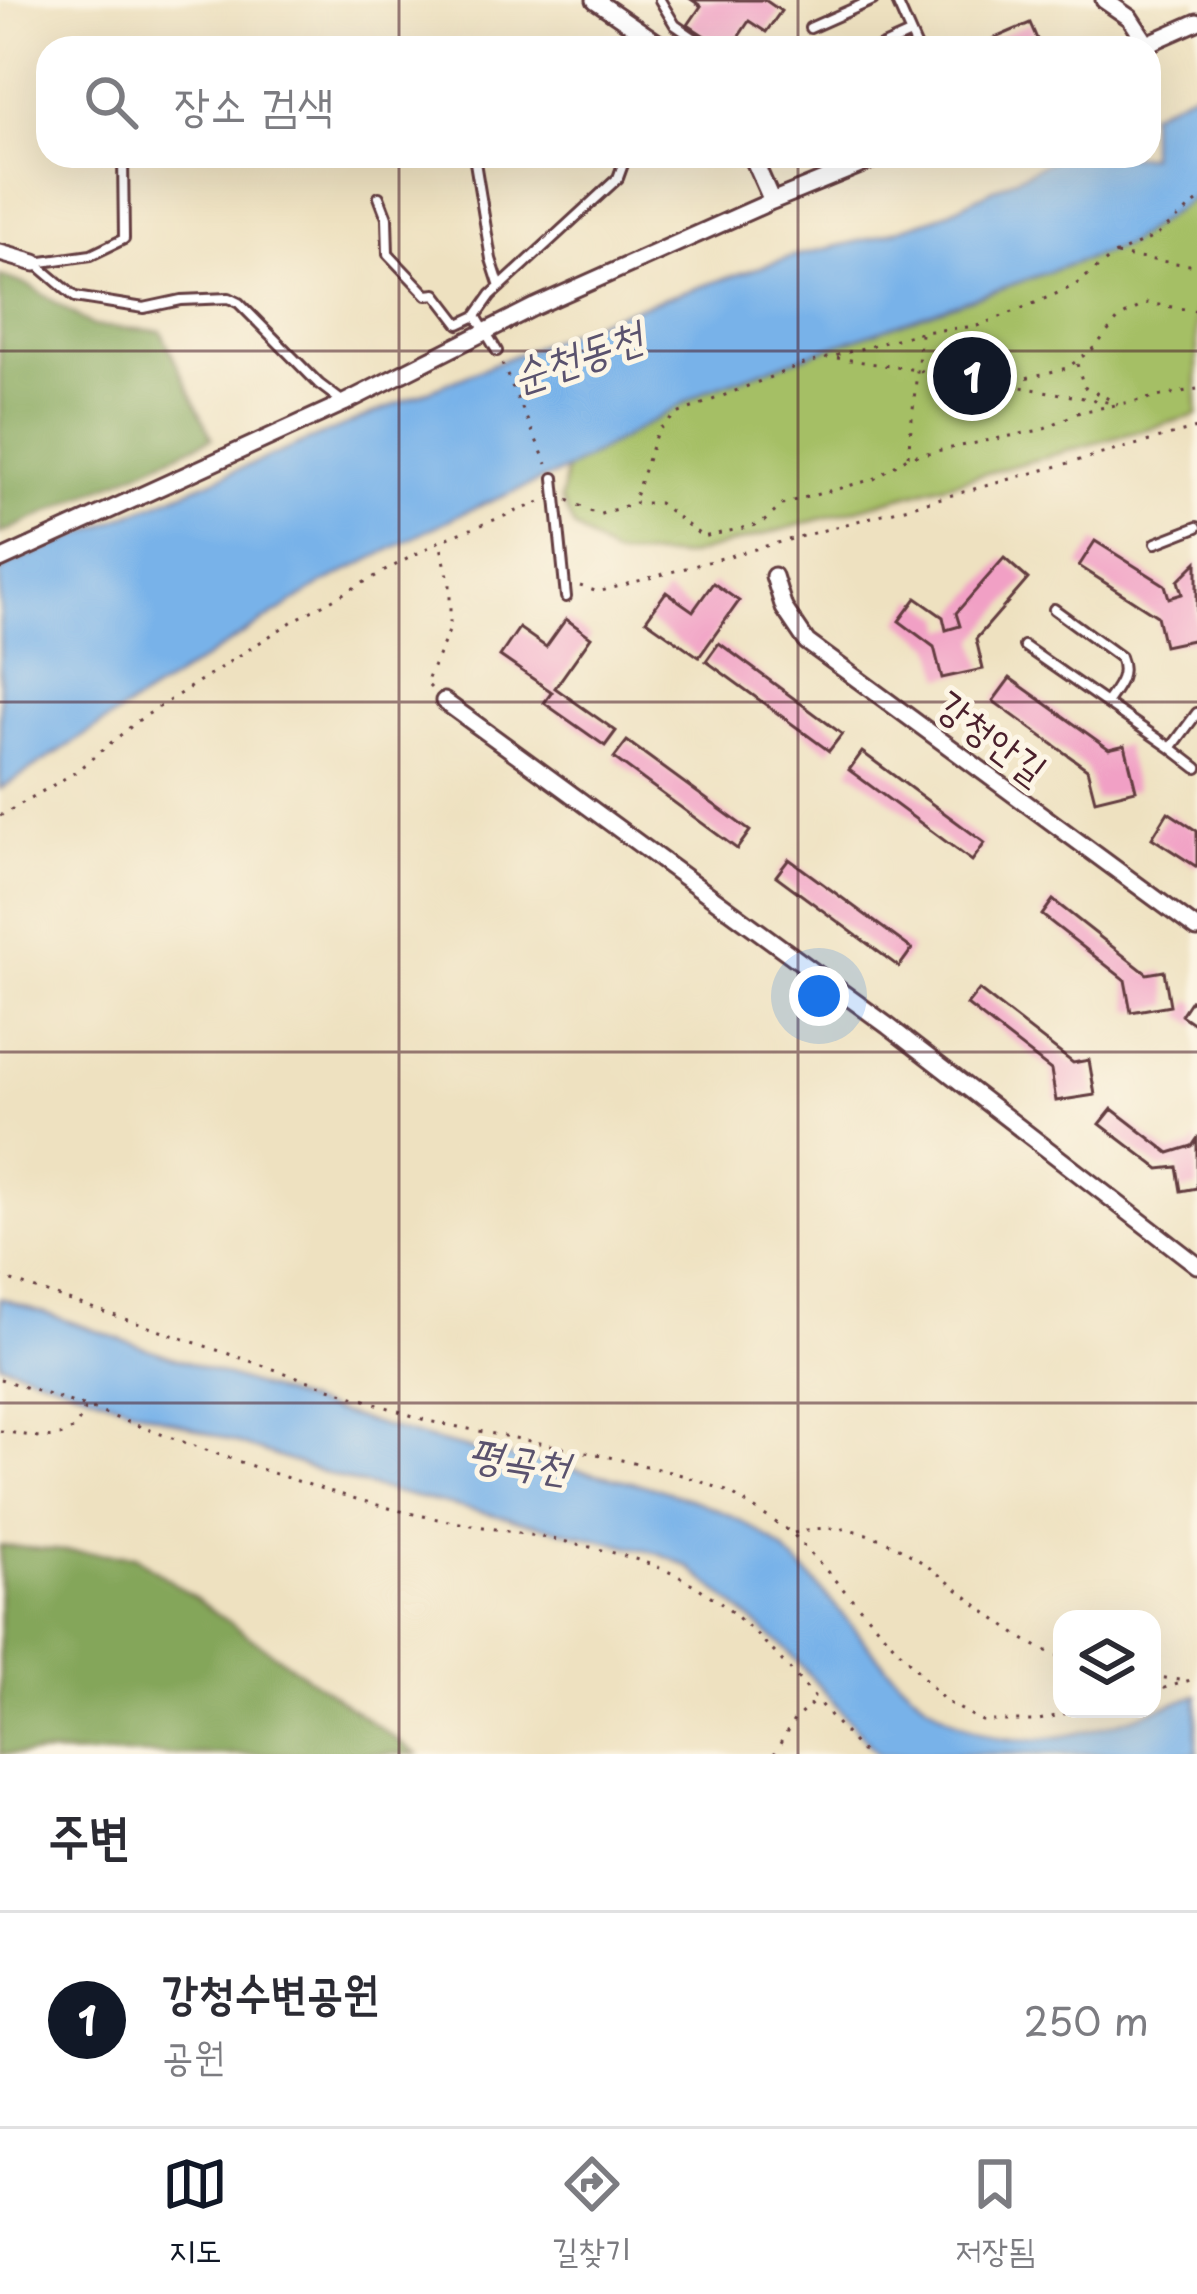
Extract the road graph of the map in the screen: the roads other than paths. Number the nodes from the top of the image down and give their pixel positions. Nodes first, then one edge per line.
1 (595, 0) edge
2 (660, 0) edge
3 (873, 0) edge
4 (896, 0) edge
5 (1104, 0) edge
6 (1197, 22) edge
7 (810, 28) dead end
8 (911, 34) joint
9 (639, 36) edge
10 (691, 36) edge
11 (906, 36) edge
12 (1138, 36) edge
13 (1161, 38) edge
14 (123, 168) edge
15 (476, 168) edge
16 (622, 168) edge
17 (757, 168) edge
18 (853, 168) edge
19 (379, 197) dead end
20 (772, 201) junction
21 (0, 254) edge
22 (35, 263) junction
23 (500, 287) junction
24 (476, 316) junction
25 (485, 334) junction
26 (496, 351) road end
27 (344, 403) junction
28 (554, 478) road end
29 (1197, 527) edge
30 (1156, 543) dead end
31 (0, 560) edge
32 (774, 576) dead end
33 (566, 597) dead end
34 (1054, 608) dead end
35 (1024, 646) dead end
36 (444, 701) road end
37 (1106, 703) junction
38 (1197, 713) edge
39 (1171, 748) junction
40 (1197, 768) edge
41 (1197, 929) edge
42 (1197, 1265) edge

1 - 9 street
2 - 10 lane
3 - 7 lane
4 - 8 lane
5 - 12 street
6 - 13 street
8 - 11 lane
14 - 22 lane
15 - 23 lane
16 - 23 lane
17 - 20 street
18 - 20 street
19 - 24 lane
20 - 25 street
21 - 22 street
22 - 27 lane
23 - 24 lane
24 - 25 lane
25 - 26 lane
25 - 27 street
27 - 31 street
28 - 33 lane
29 - 30 lane
32 - 41 street, 강청안길
34 - 37 lane
35 - 37 lane
36 - 42 street
37 - 39 lane
38 - 39 lane
39 - 40 lane

